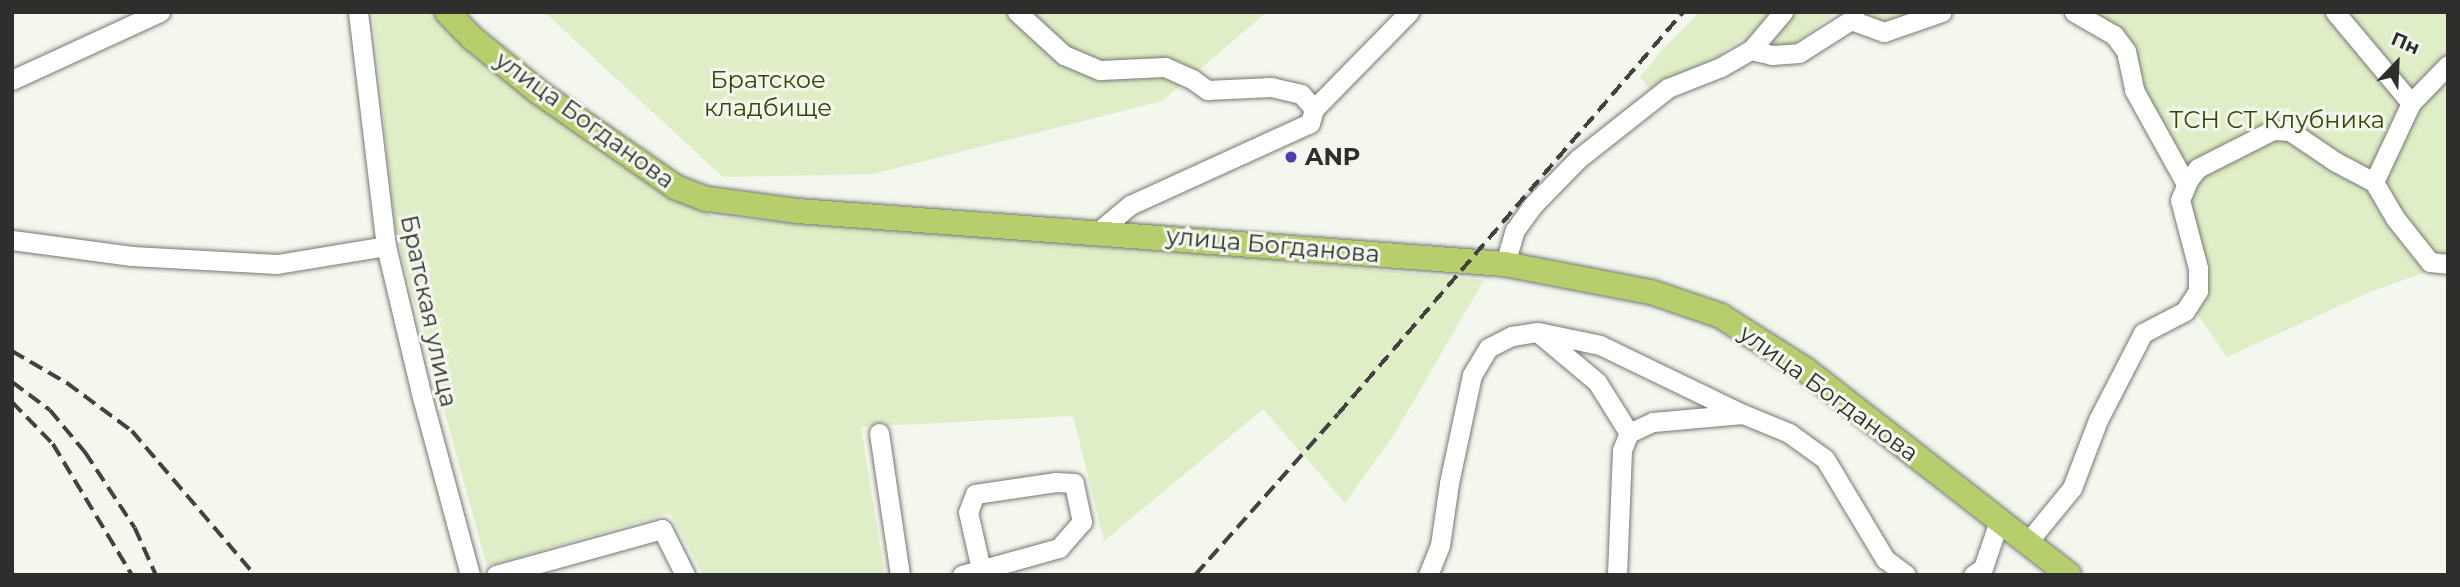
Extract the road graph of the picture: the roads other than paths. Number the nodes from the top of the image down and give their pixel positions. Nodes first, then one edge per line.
1 (160, 12) edge
2 (358, 12) edge
3 (447, 12) edge
4 (1017, 12) edge
5 (1409, 12) edge
6 (1783, 12) edge
7 (1942, 12) edge
8 (2074, 12) edge
9 (2335, 12) edge
10 (1852, 16) edge
11 (1751, 50) junction
12 (2448, 65) edge
13 (12, 80) edge
14 (2411, 103) junction
15 (1314, 109) junction
16 (2374, 182) junction
17 (2186, 184) junction
18 (1098, 232) junction
19 (12, 240) edge
20 (386, 246) junction
21 (1505, 264) junction
22 (2448, 264) edge
23 (1538, 332) junction
24 (1743, 414) junction
25 (879, 433) dead end
26 (1629, 433) junction
27 (1999, 521) junction
28 (2027, 543) junction
29 (684, 572) edge
30 (972, 572) edge
31 (470, 575) edge
32 (496, 575) edge
33 (900, 575) edge
34 (1428, 575) edge
35 (1617, 575) edge
36 (1906, 575) edge
37 (1973, 575) edge
38 (2069, 575) edge

1 - 13 street
2 - 20 street, Братская улица
3 - 18 main road, улица Богданова
4 - 15 street
5 - 15 street
6 - 11 street
7 - 10 street
8 - 17 street
9 - 14 street
10 - 11 street
11 - 21 street
12 - 14 street
14 - 16 street
15 - 18 street
16 - 17 street
16 - 22 street
17 - 28 street
18 - 21 main road, улица Богданова
19 - 20 street
20 - 31 street, Братская улица
21 - 27 main road, улица Богданова
23 - 24 street
23 - 26 street
23 - 34 street
24 - 26 street
24 - 36 street
25 - 33 street
26 - 35 street
27 - 28 main road, улица Богданова
27 - 37 street
28 - 38 main road, улица Богданова
29 - 32 street
30 - 30 street

